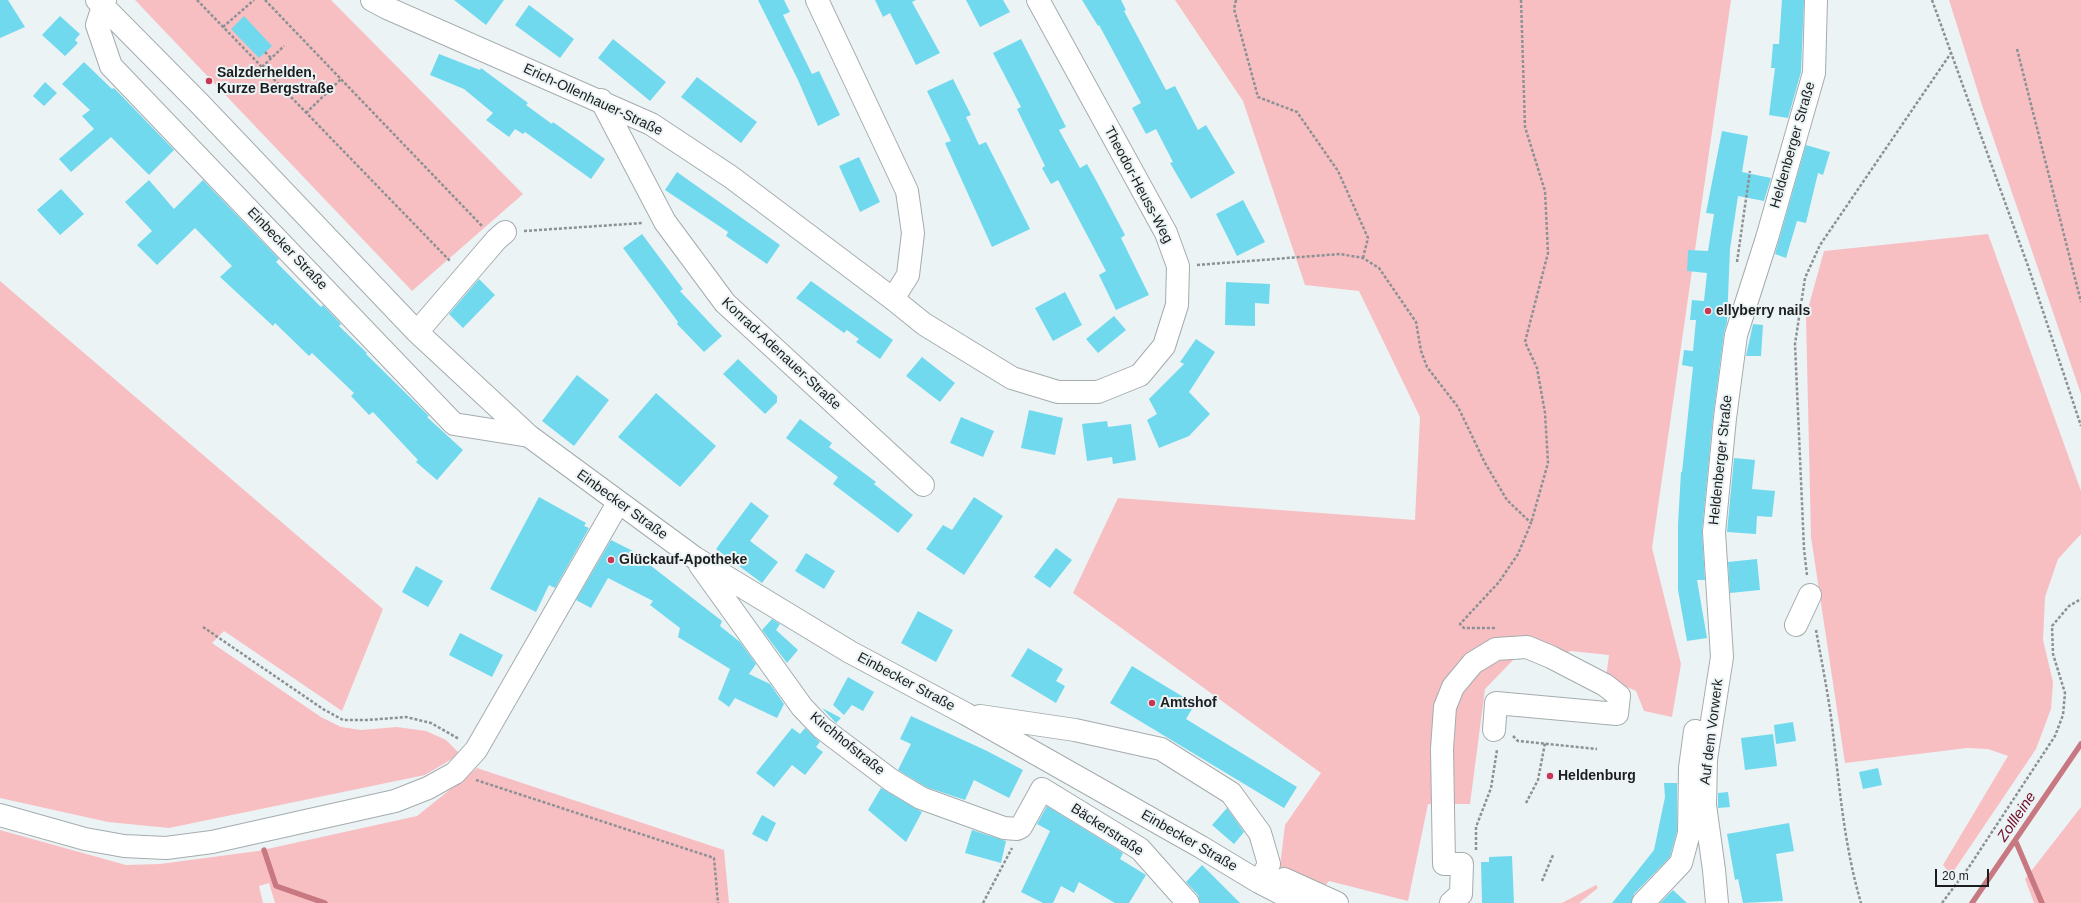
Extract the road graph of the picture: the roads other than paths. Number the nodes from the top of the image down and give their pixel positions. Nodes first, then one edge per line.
1 (372, 0) edge
2 (817, 0) edge
3 (1038, 0) edge
4 (1816, 0) edge
5 (101, 2) edge
6 (601, 100) junction
7 (500, 236) road end
8 (893, 299) junction
9 (417, 332) junction
10 (529, 436) junction
11 (923, 485) dead end
12 (618, 503) junction
13 (695, 558) junction
14 (1810, 595) road end
15 (1806, 625) road end
16 (1729, 657) junction
17 (966, 714) junction
18 (1496, 732) road end
19 (1040, 757) junction
20 (1042, 789) junction
21 (0, 815) edge
22 (1259, 882) junction
23 (1188, 903) edge
24 (1298, 903) edge
25 (1338, 903) edge
26 (1451, 903) edge
27 (1643, 903) edge
28 (1717, 903) edge

1 - 6 street, Erich-Ollenhauer-Straße
2 - 8 street
3 - 8 street, Theodor-Heuss-Weg
4 - 16 street, Heldenberger Straße
5 - 9 street, Einbecker Straße
5 - 10 street, Einbecker Straße
6 - 8 street, Erich-Ollenhauer-Straße
6 - 11 street, Konrad-Adenauer-Straße
7 - 9 street
9 - 10 street, Einbecker Straße
10 - 12 street, Einbecker Straße
12 - 13 street, Einbecker Straße
12 - 21 street
13 - 17 street, Einbecker Straße
13 - 20 street, Kirchhofstraße
14 - 15 street
16 - 27 street
16 - 28 street, Auf dem Vorwerk
17 - 19 street, Einbecker Straße
17 - 22 street
18 - 26 street
19 - 20 street
19 - 22 street, Einbecker Straße
20 - 23 street, Bäckerstraße
22 - 24 street, Einbecker Straße
22 - 25 street

